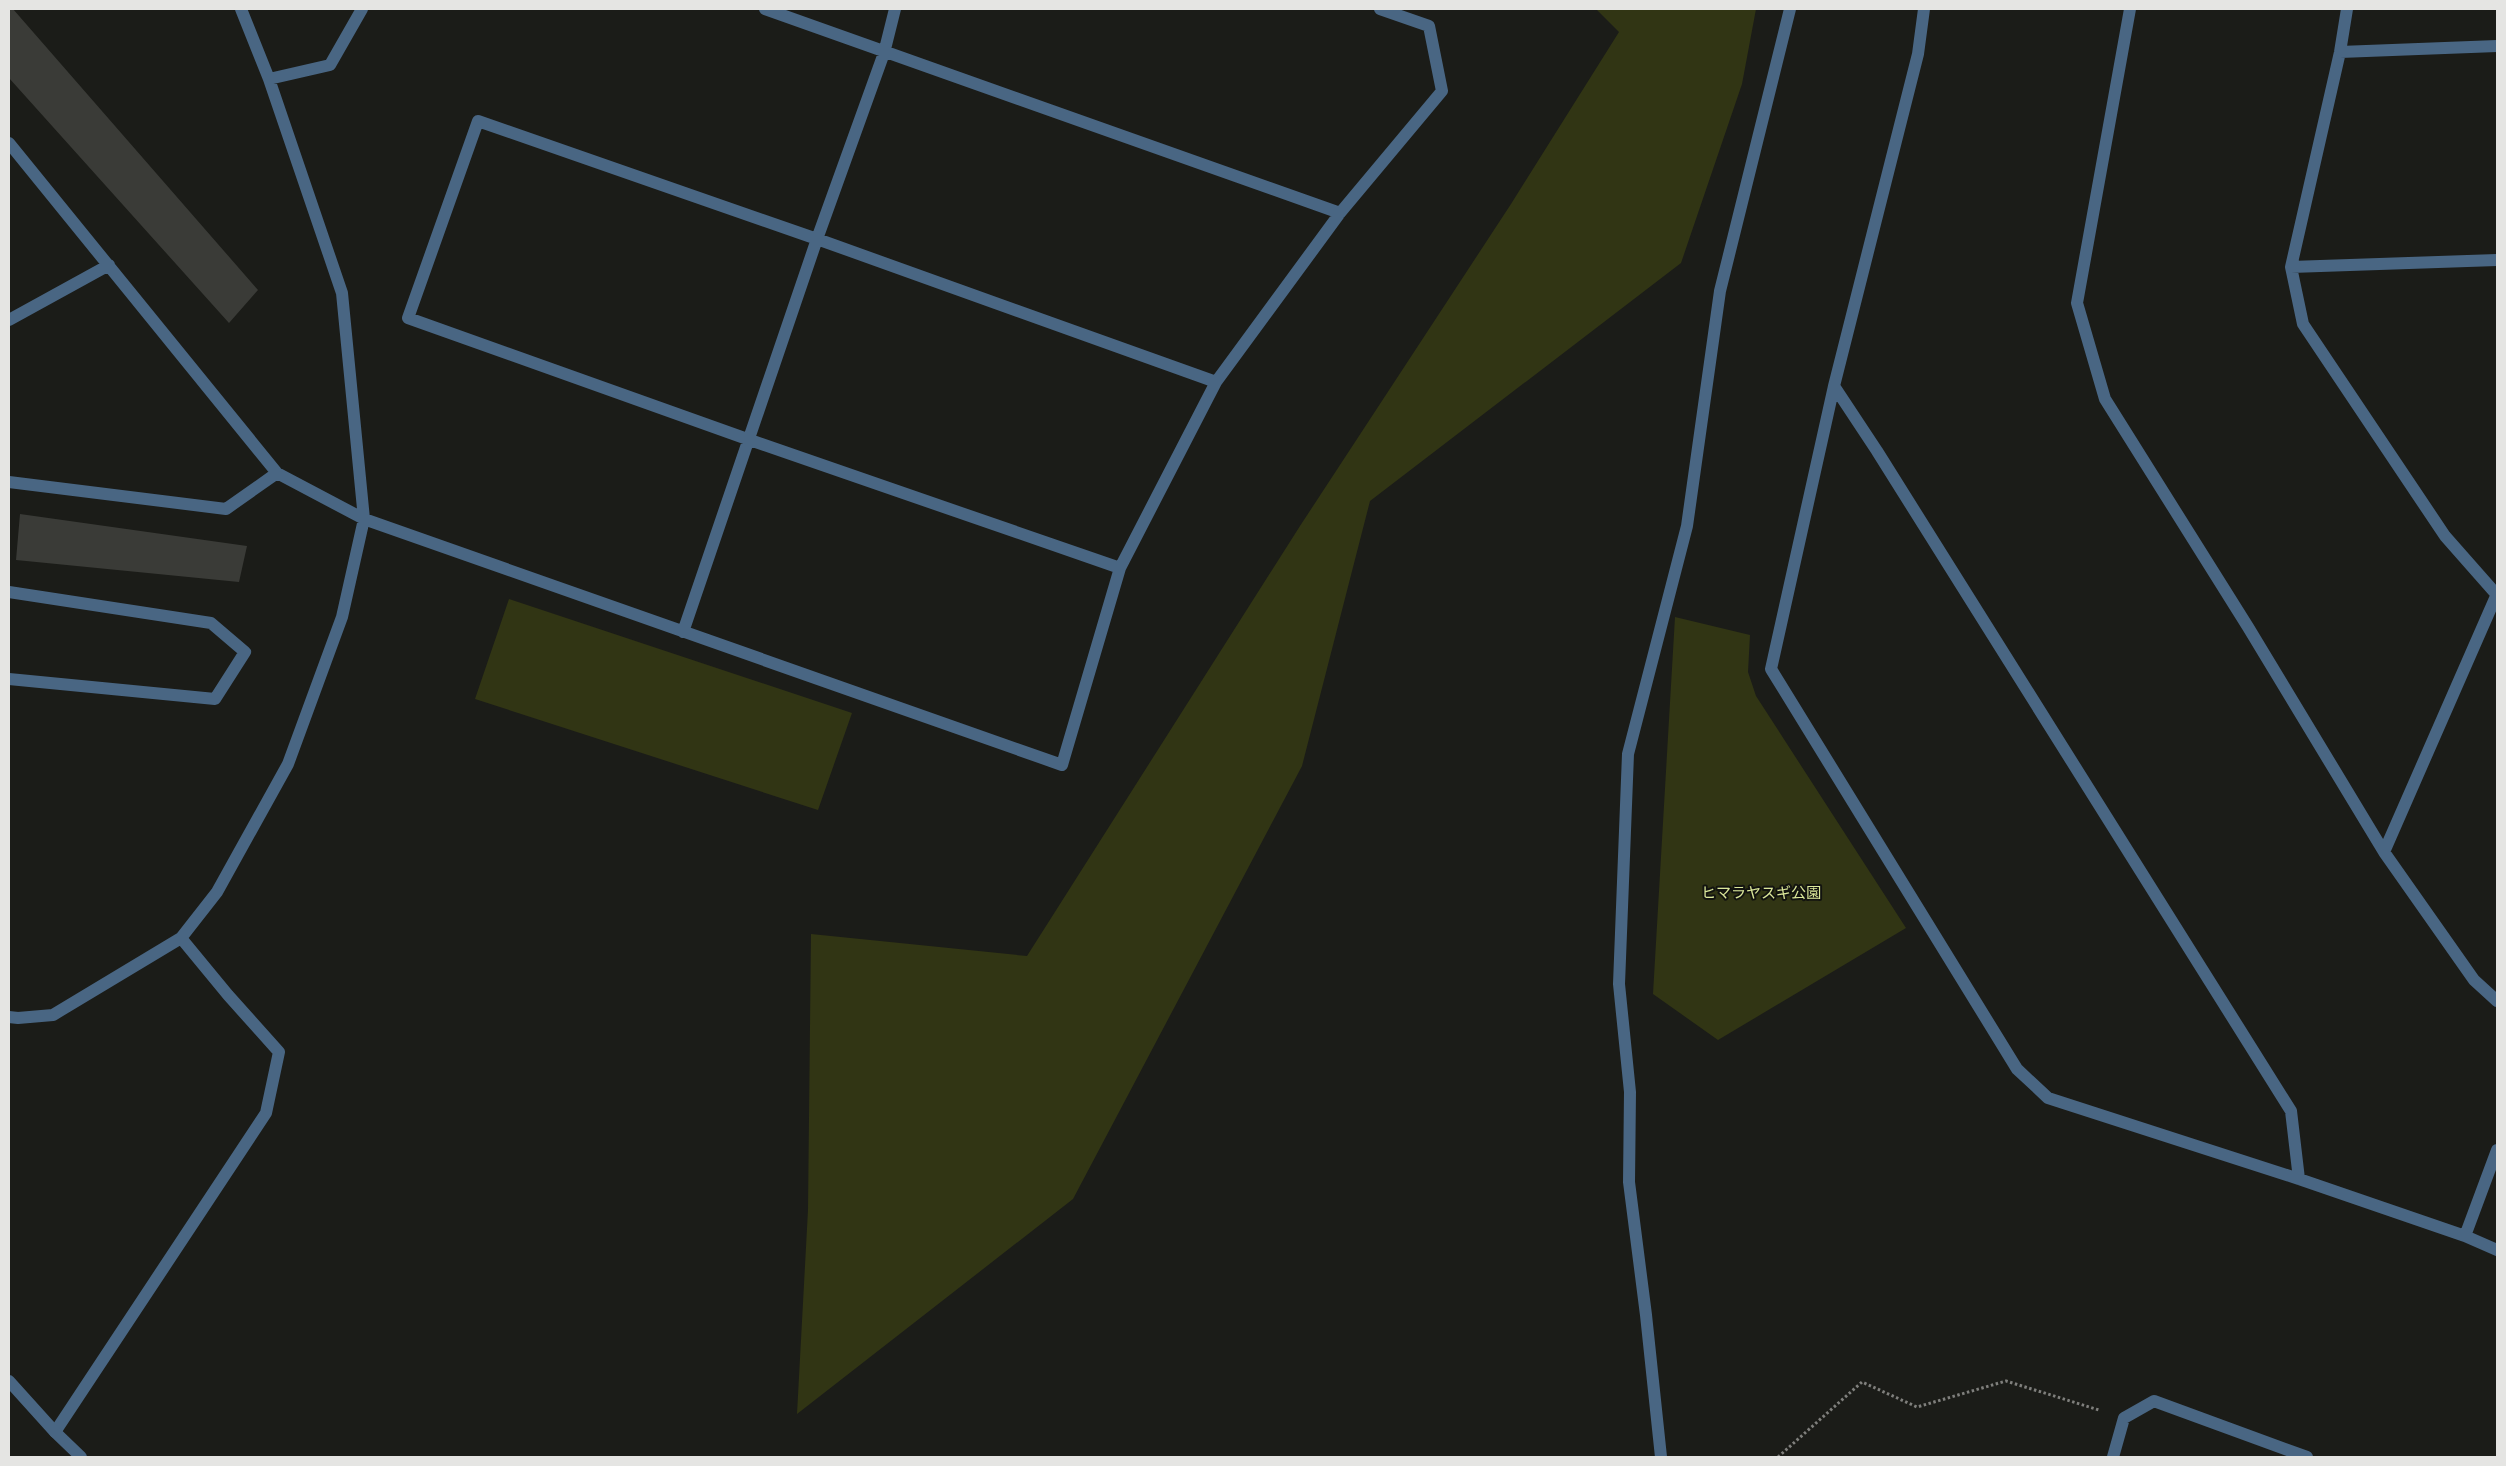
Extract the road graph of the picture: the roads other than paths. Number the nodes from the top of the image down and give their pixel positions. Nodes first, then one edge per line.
1 (241, 9) edge
2 (362, 9) edge
3 (764, 9) edge
4 (895, 9) edge
5 (1380, 9) edge
6 (1790, 9) edge
7 (1924, 9) edge
8 (2130, 9) edge
9 (2347, 9) edge
10 (2497, 46) edge
11 (2340, 52) junction
12 (884, 53) junction
13 (269, 79) junction
14 (9, 143) edge
15 (1340, 213) junction
16 (817, 239) junction
17 (2497, 260) edge
18 (109, 266) junction
19 (2291, 267) junction
20 (9, 320) edge
21 (1216, 382) junction
22 (1834, 386) junction
23 (750, 440) junction
24 (277, 473) junction
25 (9, 482) edge
26 (364, 519) junction
27 (1120, 568) junction
28 (9, 592) edge
29 (2497, 594) edge
30 (683, 632) junction
31 (9, 679) edge
32 (2384, 852) junction
33 (181, 938) junction
34 (2497, 1001) edge
35 (9, 1017) edge
36 (2497, 1150) edge
37 (2299, 1179) junction
38 (2465, 1236) junction
39 (2497, 1250) edge
40 (9, 1381) edge
41 (54, 1432) junction
42 (81, 1457) edge
43 (1660, 1457) edge
44 (2113, 1457) edge
45 (2307, 1457) edge

1 - 13 street
2 - 13 street
3 - 12 street
4 - 12 street
5 - 15 street
6 - 43 street
7 - 22 street
8 - 32 street
9 - 11 street
10 - 11 street
11 - 19 street
12 - 15 street
12 - 16 street
13 - 26 street
14 - 18 street
15 - 21 street
16 - 21 street
16 - 23 street
16 - 23 street
17 - 19 street
18 - 20 street
18 - 24 street
19 - 29 street
21 - 27 street
22 - 37 street
22 - 37 street
23 - 27 street
23 - 30 street
24 - 25 street
24 - 26 street
26 - 30 street
26 - 33 street
27 - 30 street
28 - 31 street
29 - 32 street
32 - 34 street
33 - 35 street
33 - 41 street
36 - 38 street
37 - 38 street
38 - 39 street
40 - 41 street
41 - 42 street
44 - 45 street

